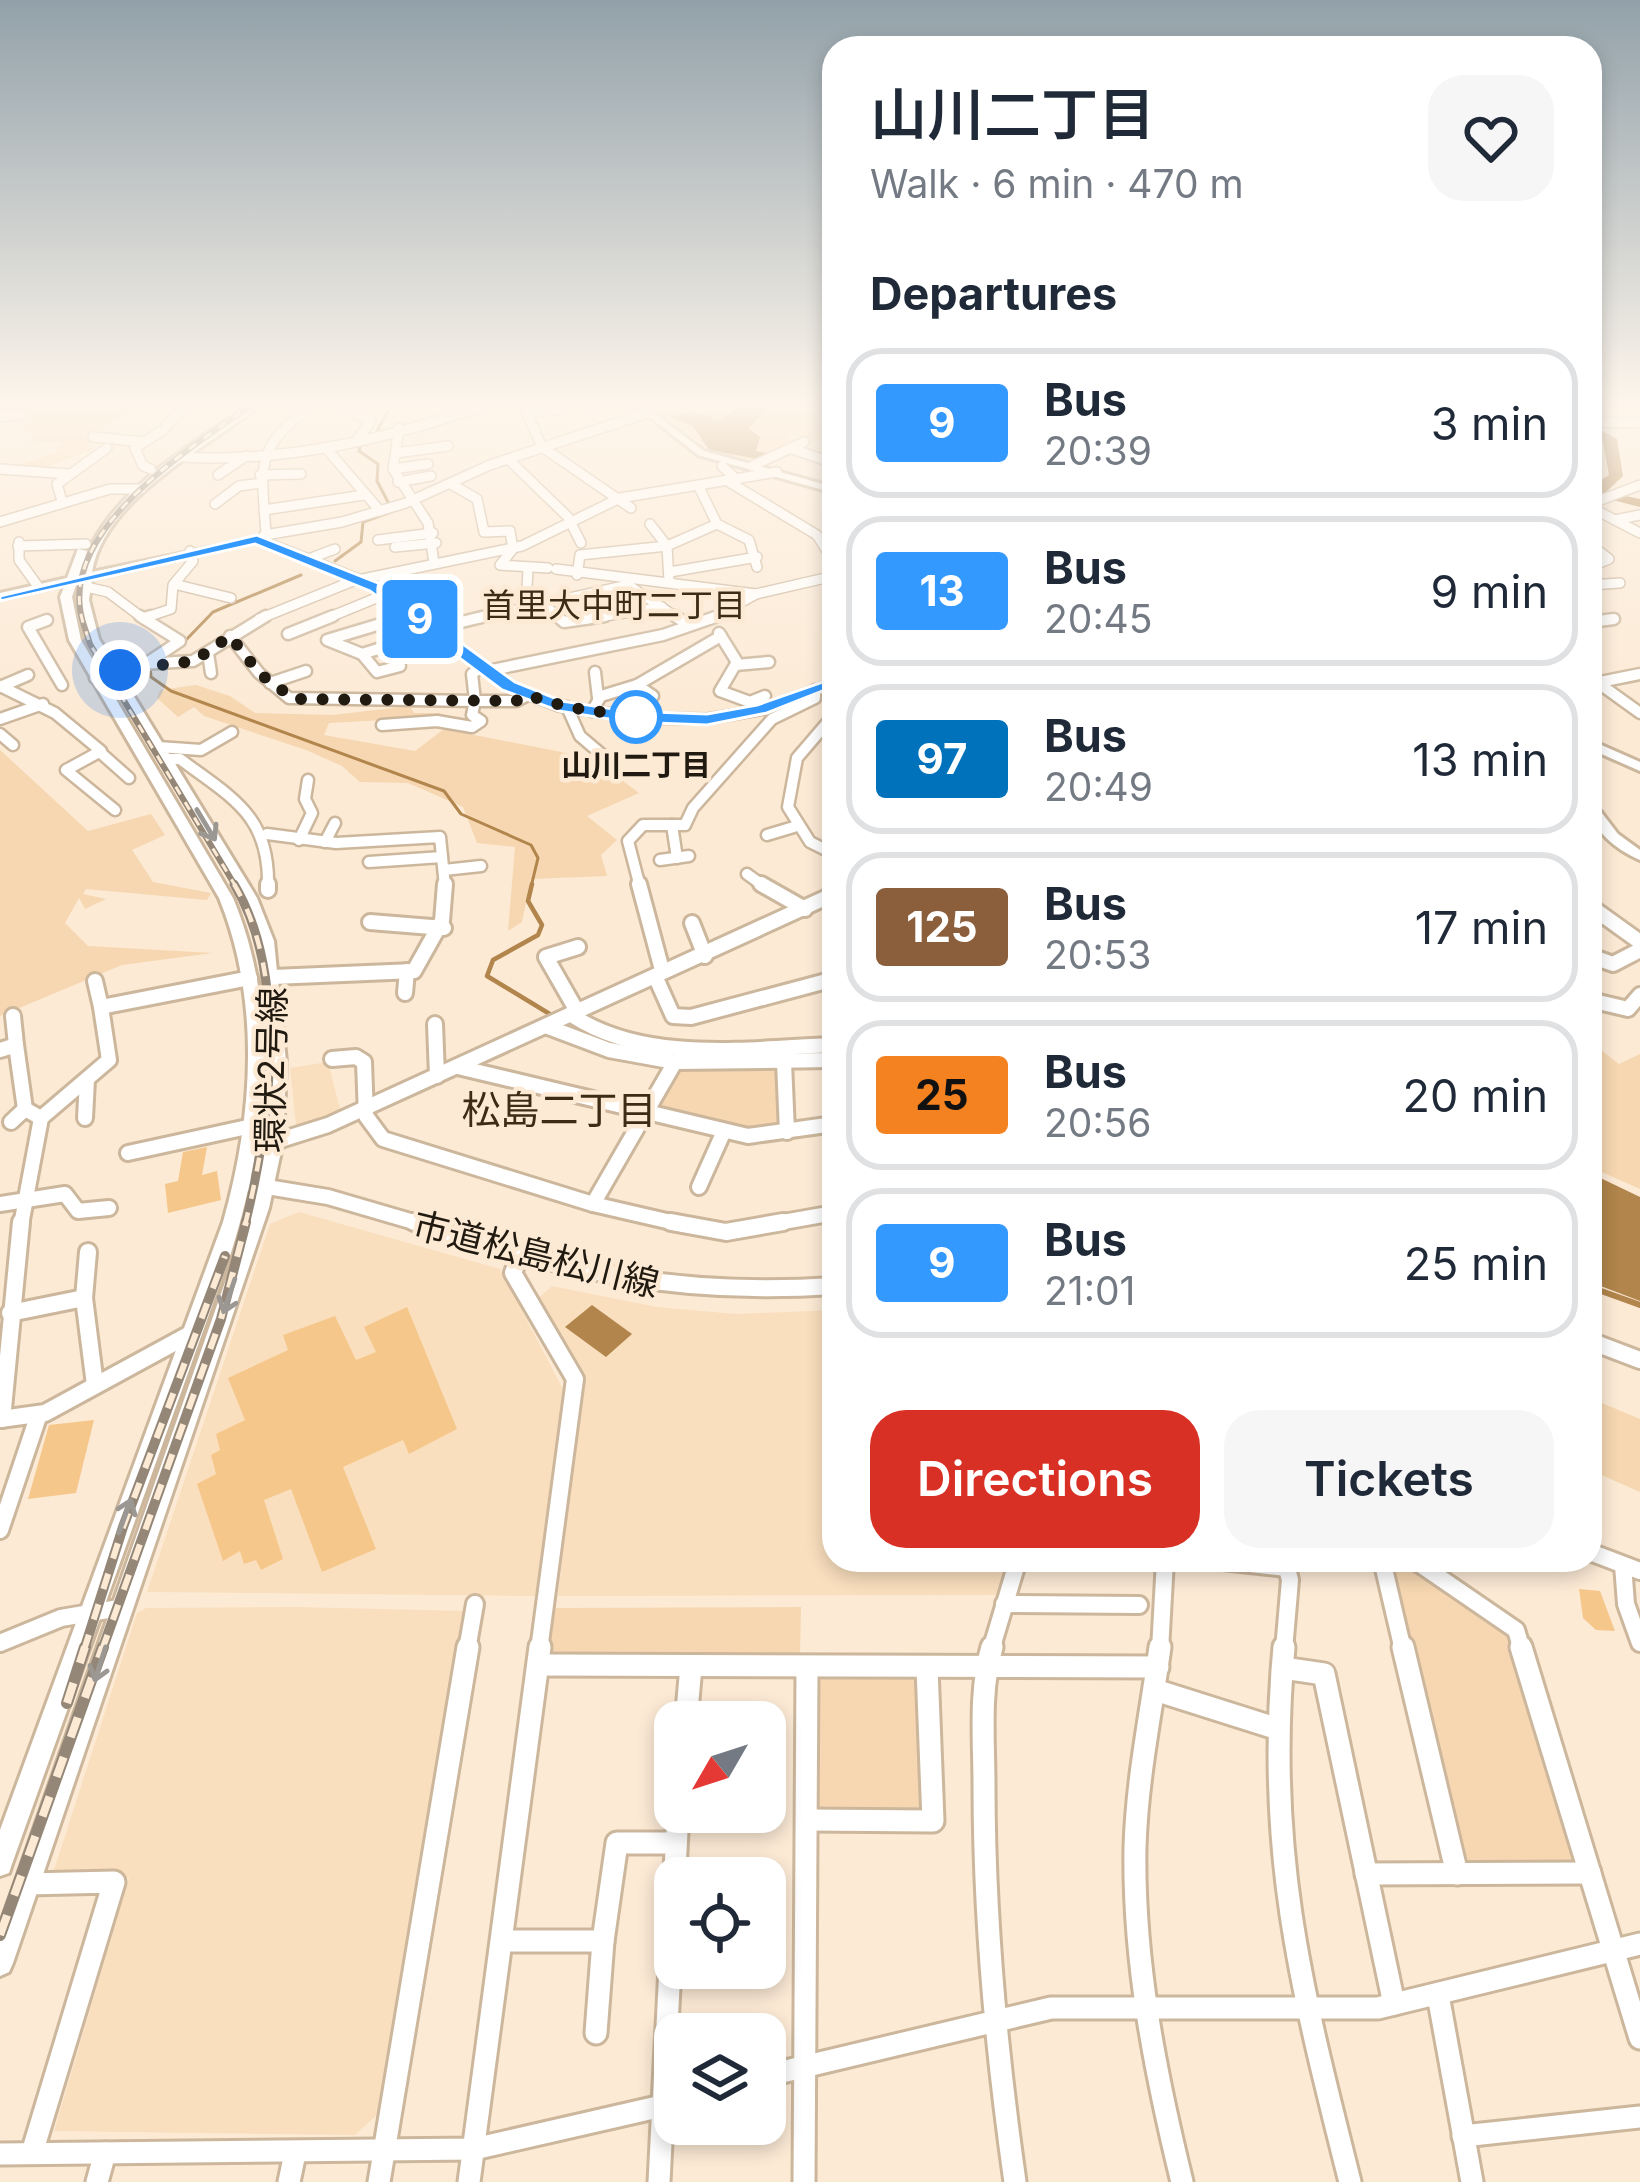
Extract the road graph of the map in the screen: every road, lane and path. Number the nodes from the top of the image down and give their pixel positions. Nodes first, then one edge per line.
1 (44, 506) edge
2 (119, 506) edge
3 (122, 506) edge
4 (263, 506) edge
5 (292, 506) edge
6 (383, 506) edge
7 (398, 506) edge
8 (420, 506) edge
9 (478, 506) edge
10 (553, 506) edge
11 (607, 506) edge
12 (628, 506) edge
13 (708, 506) edge
14 (772, 506) edge
15 (631, 508) dead end
16 (388, 509) junction
17 (264, 510) junction
18 (1602, 513) edge
19 (1640, 515) edge
20 (1615, 520) junction
21 (0, 522) edge
22 (650, 524) dead end
23 (717, 524) junction
24 (572, 525) junction
25 (822, 529) edge
26 (811, 531) junction
27 (1640, 533) edge
28 (262, 537) junction
29 (434, 538) junction
30 (378, 540) dead end
31 (581, 543) dead end
32 (86, 544) junction
33 (19, 546) junction
34 (667, 546) junction
35 (822, 546) edge
36 (394, 547) dead end
37 (335, 549) dead end
38 (513, 549) junction
39 (190, 551) junction
40 (0, 554) edge
41 (311, 558) junction
42 (434, 562) junction
43 (529, 568) junction
44 (576, 571) junction
45 (669, 577) junction
46 (79, 579) junction
47 (360, 579) junction
48 (822, 579) edge
49 (630, 581) junction
50 (1620, 583) dead end
51 (174, 584) junction
52 (1602, 584) edge
53 (37, 585) junction
54 (584, 591) junction
55 (386, 594) junction
56 (756, 594) junction
57 (0, 596) edge
58 (348, 596) dead end
59 (230, 598) dead end
60 (362, 603) junction
61 (543, 605) junction
62 (662, 607) junction
63 (413, 614) junction
64 (144, 618) junction
65 (712, 618) junction
66 (1614, 619) dead end
67 (47, 620) dead end
68 (1602, 620) edge
69 (388, 625) junction
70 (688, 626) junction
71 (302, 628) junction
72 (434, 630) junction
73 (288, 634) dead end
74 (230, 636) junction
75 (721, 636) junction
76 (328, 640) junction
77 (102, 653) junction
78 (208, 653) junction
79 (362, 654) junction
80 (769, 662) dead end
81 (148, 663) junction
82 (736, 665) junction
83 (400, 666) dead end
84 (484, 669) junction
85 (306, 671) dead end
86 (113, 672) junction
87 (595, 672) dead end
88 (211, 673) dead end
89 (1640, 674) edge
90 (28, 675) dead end
91 (95, 678) junction
92 (1602, 680) edge
93 (269, 683) junction
94 (62, 685) dead end
95 (637, 685) junction
96 (0, 686) edge
97 (822, 687) edge
98 (1602, 687) edge
99 (815, 690) junction
100 (527, 695) junction
101 (653, 696) dead end
102 (765, 696) dead end
103 (475, 701) junction
104 (43, 704) junction
105 (595, 705) junction
106 (567, 707) junction
107 (1640, 712) edge
108 (0, 718) edge
109 (382, 725) dead end
110 (822, 728) edge
111 (232, 733) dead end
112 (0, 734) edge
113 (14, 745) dead end
114 (1602, 750) edge
115 (162, 753) junction
116 (102, 754) junction
117 (613, 764) dead end
118 (1640, 767) edge
119 (129, 778) dead end
120 (308, 781) dead end
121 (115, 810) dead end
122 (399, 820) dead end
123 (334, 823) dead end
124 (1602, 823) edge
125 (672, 825) junction
126 (797, 826) junction
127 (267, 834) junction
128 (767, 835) dead end
129 (397, 837) junction
130 (299, 840) junction
131 (325, 842) junction
132 (822, 850) edge
133 (1640, 856) edge
134 (660, 860) dead end
135 (369, 862) dead end
136 (443, 864) junction
137 (481, 866) dead end
138 (747, 874) dead end
139 (268, 890) dead end
140 (822, 900) edge
141 (806, 909) junction
142 (1602, 916) edge
143 (370, 922) dead end
144 (692, 923) dead end
145 (444, 928) junction
146 (1640, 946) edge
147 (578, 947) dead end
148 (705, 956) junction
149 (1602, 959) edge
150 (407, 971) junction
151 (272, 976) junction
152 (250, 978) junction
153 (656, 978) junction
154 (95, 981) dead end
155 (822, 982) edge
156 (404, 993) dead end
157 (1640, 995) edge
158 (1602, 1003) edge
159 (100, 1007) junction
160 (1634, 1010) edge
161 (573, 1015) junction
162 (14, 1016) dead end
163 (435, 1024) dead end
164 (551, 1025) junction
165 (16, 1045) junction
166 (822, 1045) edge
167 (0, 1050) edge
168 (332, 1058) dead end
169 (822, 1060) edge
170 (675, 1062) junction
171 (784, 1062) junction
172 (458, 1067) junction
173 (436, 1076) junction
174 (87, 1080) junction
175 (366, 1108) junction
176 (25, 1109) junction
177 (647, 1112) junction
178 (41, 1118) junction
179 (85, 1118) dead end
180 (10, 1122) dead end
181 (252, 1126) junction
182 (822, 1126) edge
183 (724, 1131) junction
184 (787, 1132) junction
185 (274, 1142) junction
186 (128, 1153) dead end
187 (242, 1183) junction
188 (267, 1185) junction
189 (699, 1187) dead end
190 (25, 1201) junction
191 (0, 1204) edge
192 (593, 1204) junction
193 (109, 1208) dead end
194 (822, 1215) edge
195 (9, 1246) edge
196 (88, 1252) dead end
197 (520, 1255) junction
198 (822, 1286) edge
199 (84, 1298) junction
200 (10, 1313) junction
201 (192, 1333) junction
202 (1602, 1345) edge
203 (1640, 1360) edge
204 (95, 1385) junction
205 (39, 1414) junction
206 (1, 1419) edge
207 (0, 1530) edge
208 (1602, 1557) edge
209 (1631, 1568) edge
210 (1014, 1572) edge
211 (1164, 1572) edge
212 (1286, 1572) edge
213 (1385, 1572) edge
214 (1431, 1572) edge
215 (476, 1604) dead end
216 (1004, 1604) junction
217 (1139, 1605) dead end
218 (118, 1608) junction
219 (91, 1610) junction
220 (0, 1643) edge
221 (1640, 1643) edge
222 (541, 1666) junction
223 (691, 1666) junction
224 (1158, 1667) junction
225 (807, 1668) junction
226 (928, 1668) junction
227 (986, 1668) junction
228 (1283, 1668) junction
229 (1155, 1690) junction
230 (688, 1701) edge
231 (1275, 1728) junction
232 (808, 1820) junction
233 (676, 1833) edge
234 (675, 1843) junction
235 (0, 1864) edge
236 (1590, 1873) junction
237 (1366, 1874) junction
238 (1457, 1874) junction
239 (27, 1884) junction
240 (503, 1941) junction
241 (603, 1941) junction
242 (1640, 1944) edge
243 (1615, 1948) junction
244 (0, 1963) edge
245 (1438, 1995) junction
246 (1394, 2004) junction
247 (1148, 2006) junction
248 (1308, 2007) junction
249 (671, 2013) edge
250 (992, 2018) junction
251 (596, 2033) dead end
252 (1640, 2038) edge
253 (804, 2064) junction
254 (786, 2070) edge
255 (654, 2108) edge
256 (1640, 2117) edge
257 (1463, 2136) junction
258 (664, 2145) edge
259 (474, 2149) junction
260 (385, 2150) junction
261 (32, 2153) junction
262 (105, 2153) junction
263 (295, 2153) junction
264 (0, 2154) edge
265 (97, 2182) edge
266 (290, 2182) edge
267 (380, 2182) edge
268 (469, 2182) edge
269 (659, 2182) edge
270 (804, 2182) edge
271 (1015, 2182) edge
272 (1182, 2182) edge
273 (1350, 2182) edge
274 (1472, 2182) edge

1 - 21 street
2 - 32 main road
3 - 46 main road
4 - 17 street
5 - 17 street
6 - 16 street
7 - 16 street
8 - 29 street
9 - 38 street
10 - 24 street
11 - 24 street
12 - 15 street
13 - 23 street
14 - 26 street
16 - 28 street
17 - 28 street
18 - 20 street
19 - 20 street
20 - 27 street
22 - 34 street
23 - 34 street
23 - 45 street
24 - 31 street
24 - 38 street
25 - 26 street
26 - 35 street
28 - 39 main road
28 - 41 main road
29 - 30 street
29 - 36 street
29 - 42 street
32 - 33 street
32 - 46 main road
33 - 40 street
33 - 53 street
34 - 44 street
34 - 45 street
37 - 41 street
38 - 42 street
38 - 43 street
39 - 46 main road
39 - 51 street
41 - 47 main road
42 - 47 street
43 - 44 street
43 - 61 street
44 - 49 street
44 - 54 street
45 - 49 street
45 - 56 street
46 - 53 main road
46 - 64 street
46 - 77 main road, 環状2号線
46 - 91 main road, 環状2号線
47 - 55 main road
47 - 74 street
48 - 56 street
49 - 54 street
49 - 62 street
50 - 52 street
51 - 59 street
51 - 64 street
53 - 57 main road
54 - 61 street
55 - 60 street
55 - 63 main road
56 - 65 street
58 - 60 street
60 - 69 street
60 - 71 street
61 - 62 street
61 - 72 street
62 - 70 street
63 - 69 street
63 - 72 main road
64 - 81 street
65 - 70 street
65 - 75 street
66 - 68 street
67 - 94 street
69 - 76 street
70 - 84 street
71 - 73 street
71 - 76 street
72 - 79 street
72 - 84 main road
74 - 78 street
74 - 93 street
75 - 82 street
75 - 95 street
76 - 79 street
77 - 81 street
77 - 86 main road, 環状2号線
78 - 81 street
78 - 88 street
79 - 83 street
80 - 82 street
81 - 86 street
82 - 102 street
84 - 100 main road
84 - 103 street
85 - 93 street
86 - 91 street
86 - 115 main road, 環状2号線
87 - 105 street
89 - 92 street
90 - 96 street
91 - 152 main road, 環状2号線
93 - 103 street
95 - 101 street
95 - 105 street
96 - 104 street
97 - 99 main road
98 - 107 street
99 - 105 main road
99 - 125 street
100 - 103 street
100 - 106 main road
103 - 109 street
104 - 108 street
104 - 116 street
105 - 106 main road
106 - 117 street
110 - 126 street
111 - 115 street
112 - 113 street
114 - 118 main road
115 - 127 street
115 -> 151 main road, 環状2号線
116 - 119 street
116 - 121 street
120 - 130 street
122 - 129 street
123 - 131 street
124 - 133 main road
125 - 134 street
125 - 153 street
126 - 128 street
126 - 132 street
127 - 130 street
127 - 139 street
129 - 131 street
129 - 136 street
130 - 131 street
135 - 136 street
136 - 137 street
136 - 145 street
138 - 141 street
140 - 141 street
141 - 148 street
142 - 146 street
143 - 145 street
144 - 148 street
145 - 150 street
146 - 149 street
147 - 161 street
148 - 153 street
150 - 151 street
150 - 156 street
151 - 185 main road, 環状2号線
152 - 159 street
152 - 181 main road, 環状2号線
153 - 155 street
153 - 161 street
154 - 159 street
157 - 160 street
158 - 160 street
159 - 174 street
161 - 164 street
161 - 166 street
162 - 165 street
163 - 173 street
164 - 170 street
164 - 172 street
165 - 167 street
165 - 176 street
168 - 175 street
169 - 171 street
170 - 171 street
170 - 177 street
171 - 184 street
172 - 173 street
172 - 177 street
173 - 175 street
174 - 178 street
174 - 179 street
175 - 185 street
175 - 192 street
176 - 178 street
176 - 180 street
177 - 183 street
177 - 192 street
178 - 190 street
181 - 186 street
181 - 187 main road, 環状2号線
182 - 184 street
183 - 184 street
183 - 189 street
185 - 188 main road, 環状2号線
187 - 188 street, 市道松島松川線
187 - 201 main road, 環状2号線
188 - 197 street, 市道松島松川線
188 -> 218 main road, 環状2号線
190 - 191 street
190 - 193 street
190 - 195 street
192 - 194 street
195 - 200 street
196 - 199 street
197 - 198 street, 市道松島松川線
197 - 222 street
199 - 200 street
199 - 204 street
200 - 206 street
201 - 204 street
219 -> 201 main road, 環状2号線
202 - 203 street
204 - 205 street
205 - 206 street
205 - 207 street
208 - 209 street
209 - 221 street
210 - 216 street
211 - 224 street
212 - 228 street
213 - 238 street
214 - 236 street
215 - 260 street
216 - 217 street
216 - 227 street
218 - 219 street
218 -> 239 main road, 環状2号線
219 - 220 street
219 - 235 main road, 環状2号線
222 - 223 street
222 - 240 street
223 - 225 street
223 - 230 street
224 - 227 street
224 - 229 street
225 - 226 street
225 - 232 street
226 - 227 street
226 - 232 street
227 - 250 street
228 - 231 street
228 - 237 street
229 - 231 street
229 - 247 street
231 - 248 street
232 - 253 street
233 - 234 street
234 - 241 street
234 - 249 street
236 - 238 street
236 - 243 street
237 - 238 street
237 - 246 street
239 - 244 main road, 環状2号線
239 - 261 street
240 - 241 street
240 - 259 street
241 - 251 street
242 - 243 street
243 - 245 street
243 - 252 street
245 - 246 street
245 - 257 street
246 - 248 street
247 - 248 street
247 - 250 street
247 - 272 street
248 - 273 street
250 - 253 street
250 - 271 street
253 - 254 street
253 - 270 street
255 - 259 street
256 - 257 street
257 - 274 street
258 - 269 street
259 - 260 street
259 - 268 street
260 - 263 street
260 - 267 street
261 - 262 street
261 - 264 street
262 - 263 street
262 - 265 street
263 - 266 street

